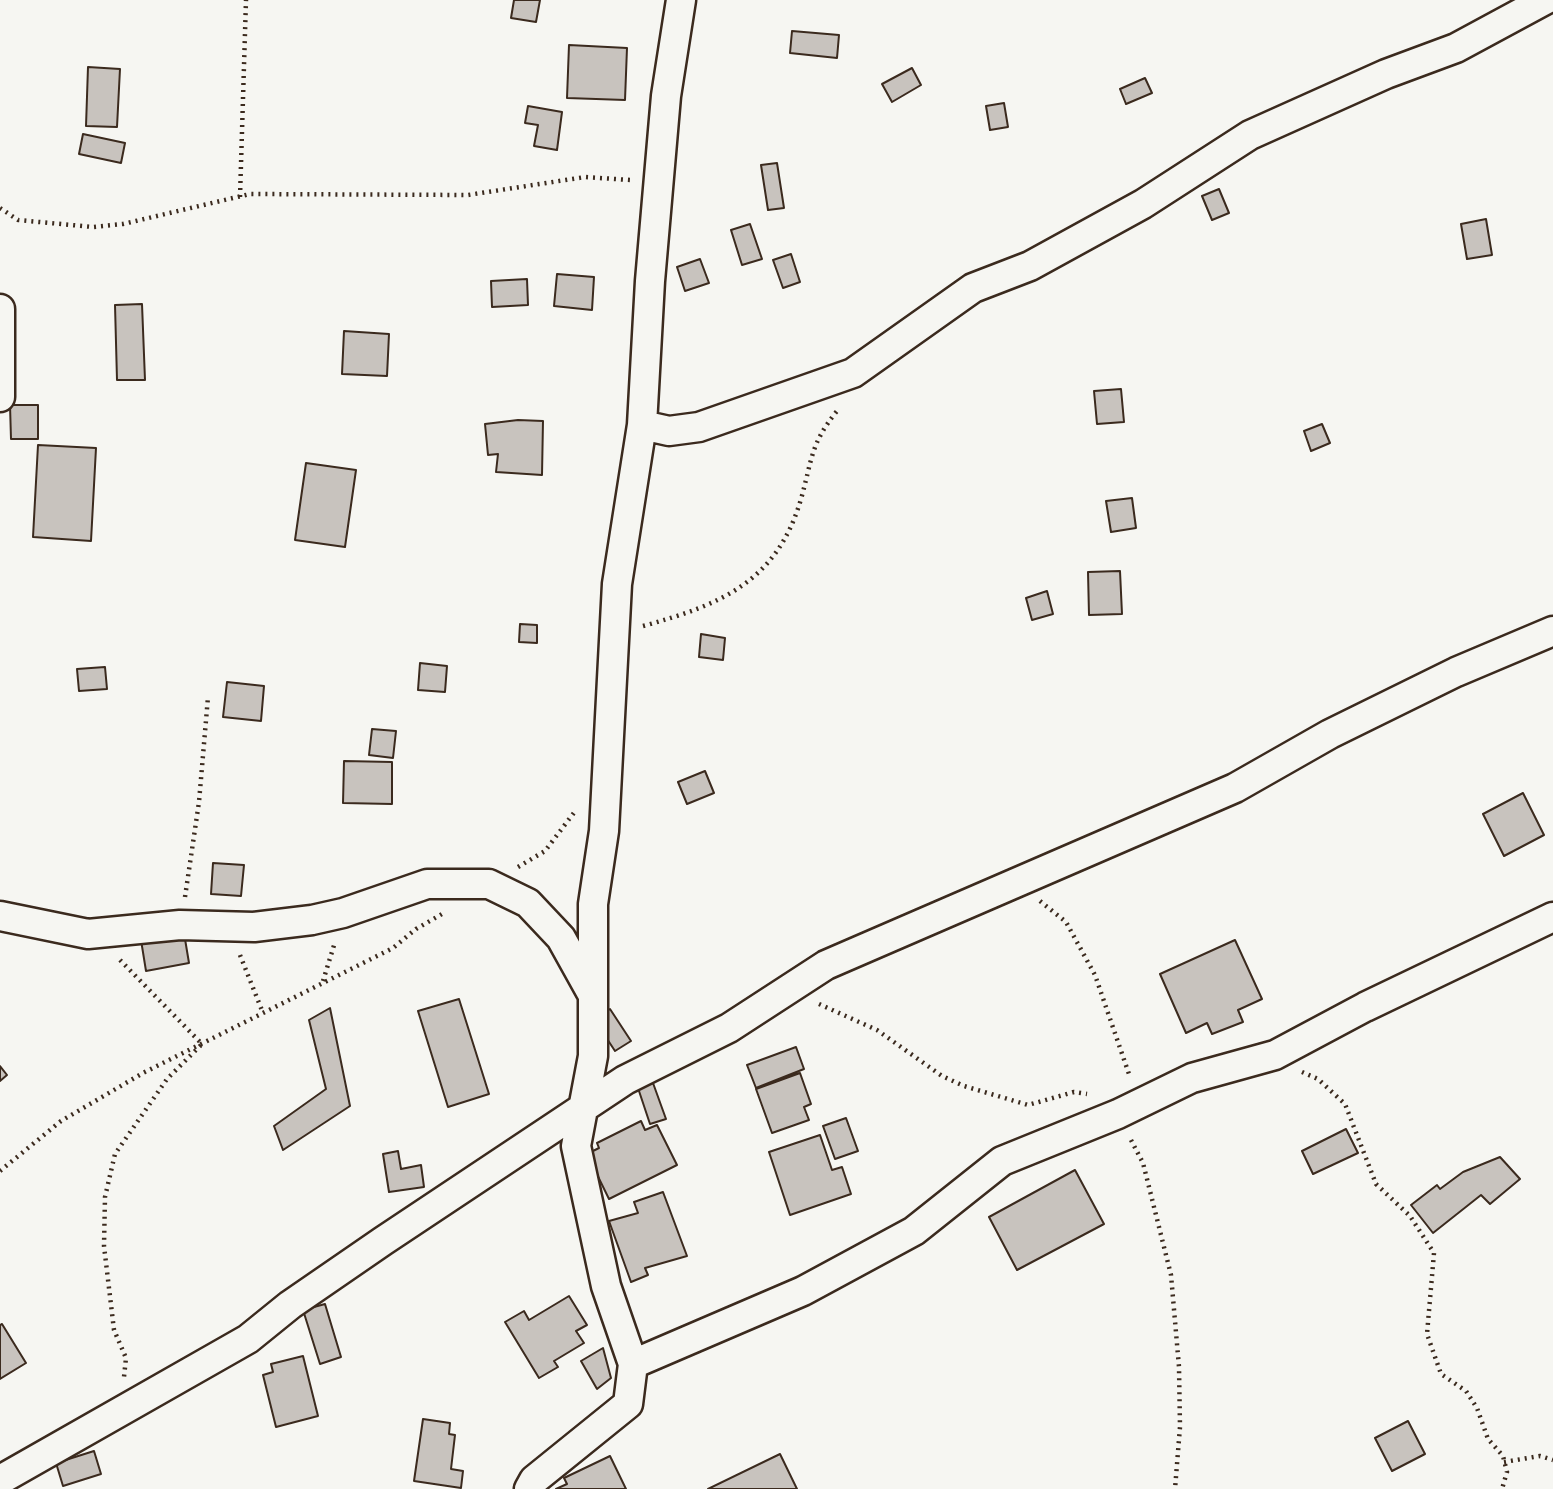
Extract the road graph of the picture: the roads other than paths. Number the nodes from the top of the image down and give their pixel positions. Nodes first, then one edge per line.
1 (681, 0) edge
2 (1545, 0) edge
3 (0, 309) edge
4 (0, 397) edge
5 (642, 425) junction
6 (1553, 631) edge
7 (0, 916) edge
8 (1553, 917) edge
9 (592, 995) junction
10 (583, 1111) junction
11 (633, 1364) junction
12 (0, 1480) edge
13 (529, 1489) edge

1 - 5 street
2 - 5 street
3 - 4 street
5 - 9 street
6 - 10 street
7 - 9 street
8 - 11 street
9 - 10 street
10 - 11 street
10 - 12 street
11 - 13 street

